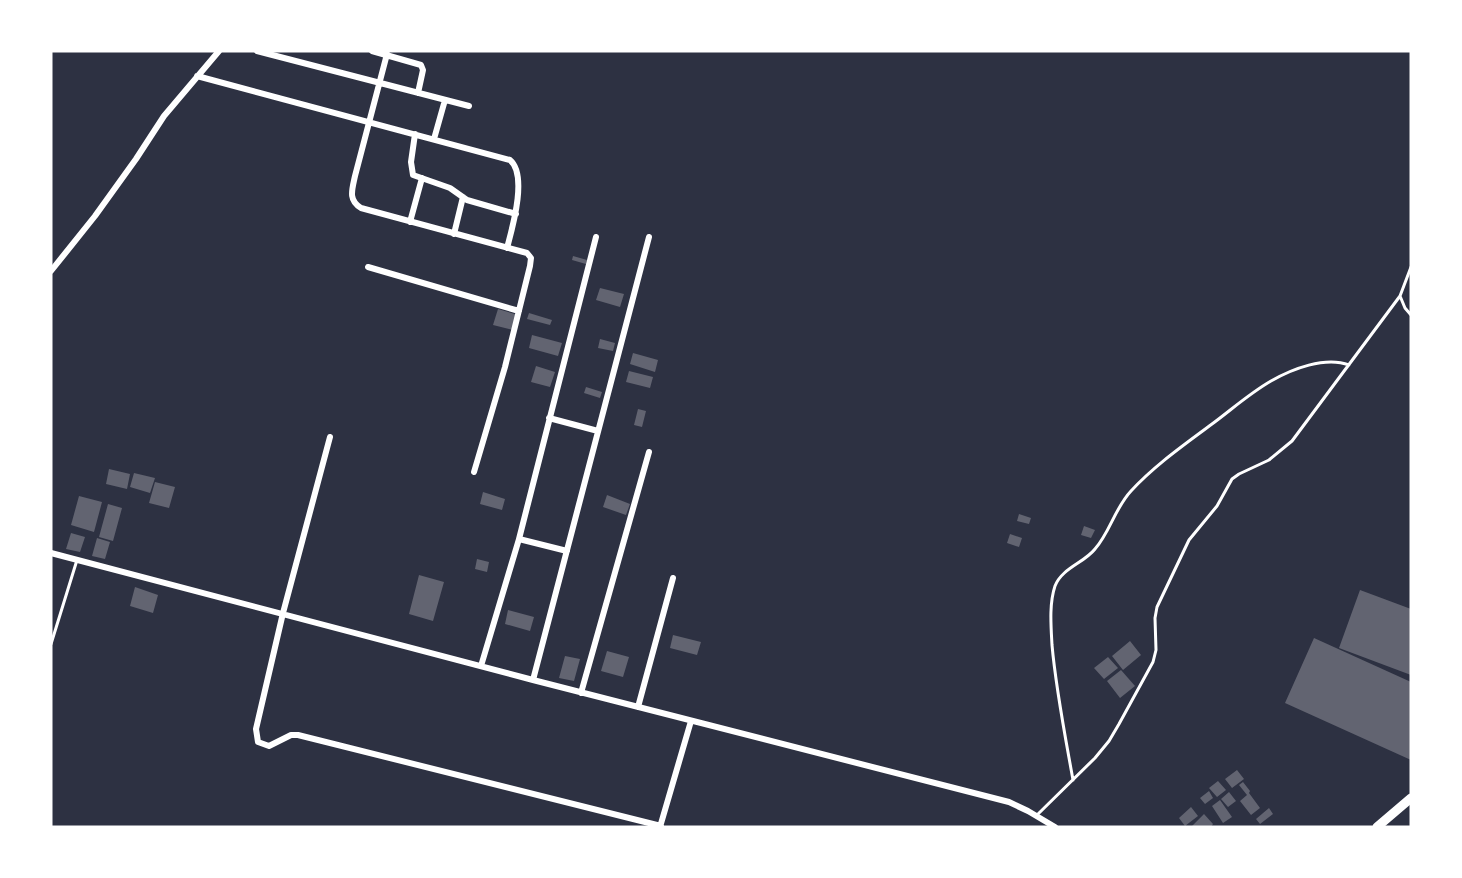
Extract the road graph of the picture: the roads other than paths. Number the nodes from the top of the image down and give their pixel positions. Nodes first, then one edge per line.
1 (219, 51) edge
2 (257, 51) edge
3 (372, 51) edge
4 (387, 54) junction
5 (197, 76) junction
6 (379, 83) junction
7 (418, 93) junction
8 (445, 100) junction
9 (469, 106) dead end
10 (369, 121) junction
11 (415, 134) junction
12 (434, 139) junction
13 (422, 178) junction
14 (463, 197) junction
15 (516, 214) junction
16 (410, 222) junction
17 (454, 234) junction
18 (596, 237) dead end
19 (649, 237) dead end
20 (507, 248) junction
21 (368, 267) dead end
22 (1411, 267) edge
23 (51, 271) edge
24 (1400, 296) junction
25 (519, 311) junction
26 (1411, 315) edge
27 (1349, 365) junction
28 (549, 418) junction
29 (598, 431) junction
30 (330, 437) dead end
31 (649, 452) dead end
32 (474, 472) dead end
33 (519, 539) junction
34 (567, 551) junction
35 (51, 552) edge
36 (77, 560) junction
37 (673, 578) dead end
38 (283, 613) junction
39 (51, 644) edge
40 (482, 666) junction
41 (533, 680) junction
42 (581, 693) junction
43 (638, 707) junction
44 (691, 721) junction
45 (1073, 780) junction
46 (1411, 798) edge
47 (1037, 816) junction
48 (660, 826) edge
49 (1055, 827) edge
50 (1377, 827) edge

1 - 5 street
2 - 6 street
3 - 4 street
4 - 6 street
4 - 7 street
5 - 10 street
5 - 23 street
6 - 7 street
6 - 10 street
7 - 8 street
8 - 9 street
8 - 12 street
10 - 11 street
10 - 16 street
11 - 12 street
11 - 13 street
12 - 15 street
13 - 14 street
13 - 16 street
14 - 15 street
14 - 17 street
15 - 20 street
16 - 17 street
17 - 20 street
18 - 28 street
19 - 29 street
20 - 25 street
21 - 25 street
22 - 24 lane
24 - 26 lane
24 - 27 lane
25 - 32 street
27 - 45 lane
27 - 45 lane
28 - 29 street
28 - 33 street
29 - 34 street
30 - 38 street
31 - 42 street
33 - 34 street
33 - 40 street
34 - 41 street
35 - 36 street
36 - 38 street
36 - 39 lane
37 - 43 street
38 - 40 street
38 - 48 street
40 - 41 street
41 - 42 street
42 - 43 street
43 - 44 street
44 - 47 street
44 - 48 street
45 - 47 lane
46 - 50 main road
47 - 49 street

